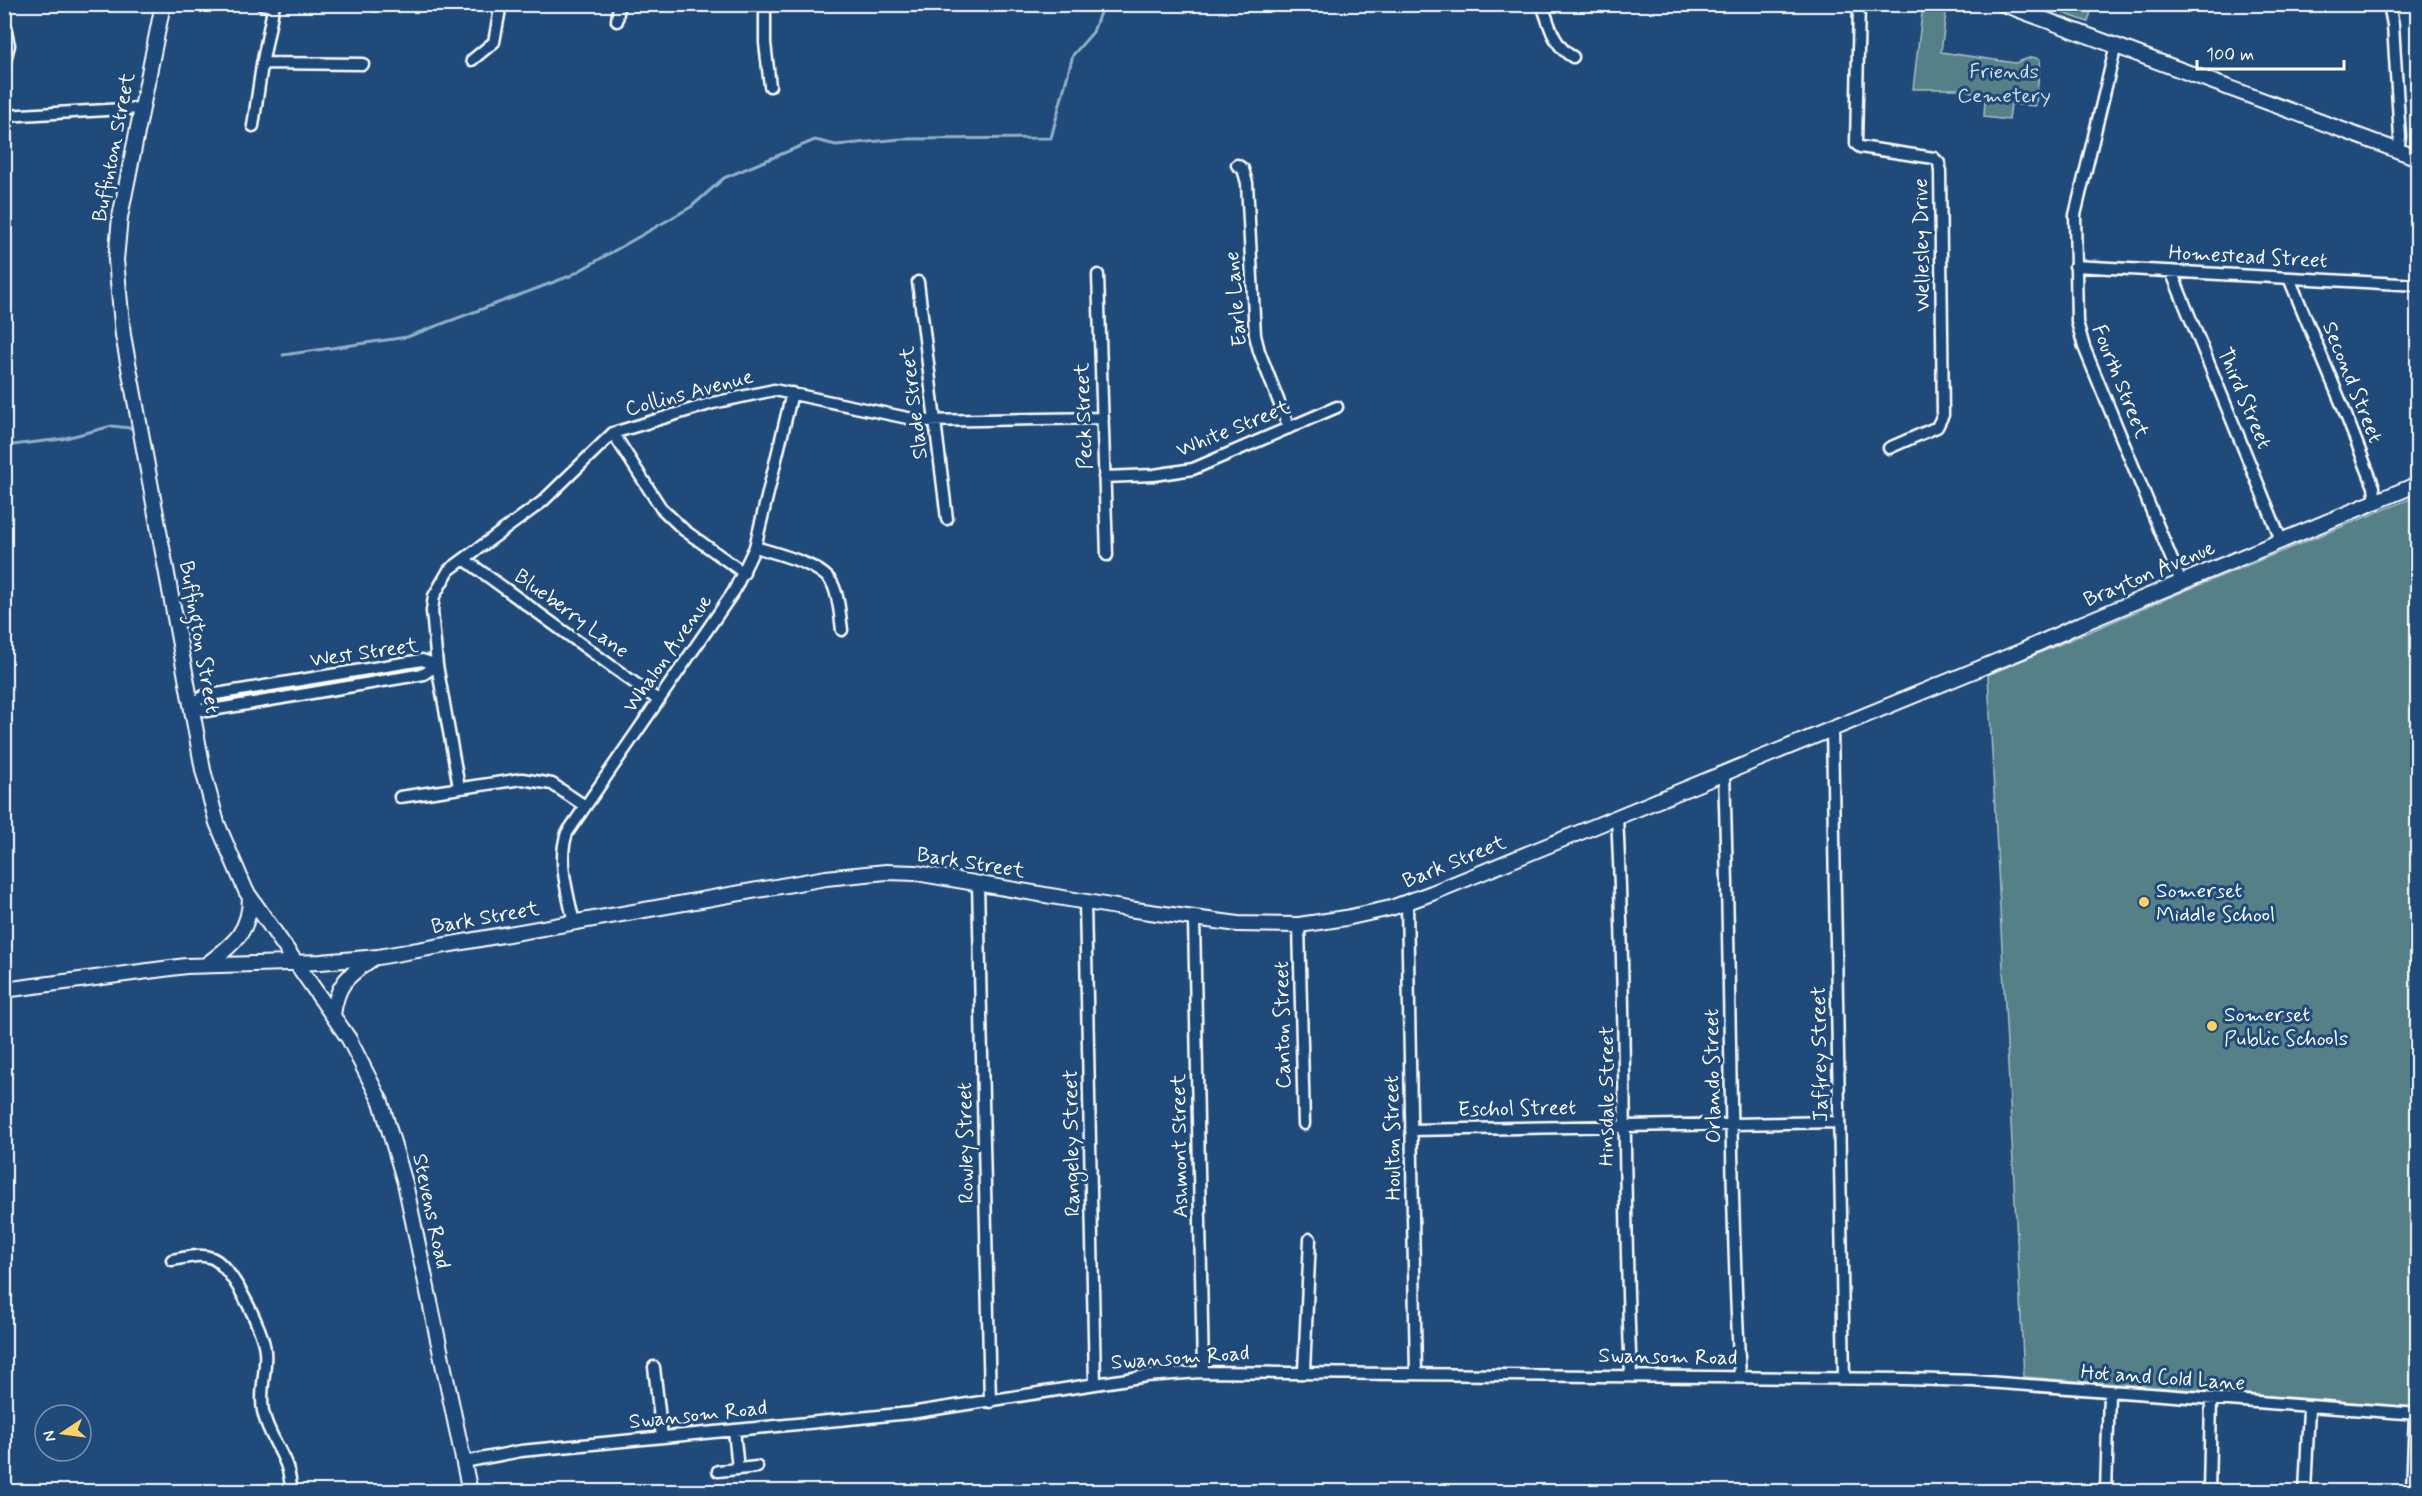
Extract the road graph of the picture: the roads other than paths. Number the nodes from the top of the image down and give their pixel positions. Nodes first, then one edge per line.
1 (163, 4) edge
2 (261, 4) edge
3 (501, 4) edge
4 (619, 4) edge
5 (765, 4) edge
6 (1542, 4) edge
7 (1859, 4) edge
8 (2003, 4) edge
9 (2389, 4) edge
10 (274, 5) edge
11 (617, 21) dead end
12 (4, 24) edge
13 (2116, 45) junction
14 (1573, 57) dead end
15 (472, 60) dead end
16 (262, 63) junction
17 (363, 64) dead end
18 (4, 65) edge
19 (770, 86) dead end
20 (141, 108) junction
21 (4, 116) edge
22 (253, 126) dead end
23 (2398, 151) junction
24 (2418, 158) edge
25 (1237, 165) dead end
26 (2075, 266) junction
27 (2171, 272) junction
28 (1098, 275) dead end
29 (2289, 278) junction
30 (918, 282) dead end
31 (2418, 285) edge
32 (119, 299) joint
33 (792, 393) junction
34 (1337, 407) dead end
35 (1102, 418) junction
36 (935, 422) junction
37 (1289, 428) junction
38 (613, 434) junction
39 (1889, 448) dead end
40 (1104, 477) junction
41 (2418, 484) edge
42 (2376, 502) junction
43 (947, 519) dead end
44 (2281, 540) junction
45 (755, 547) junction
46 (1107, 555) dead end
47 (464, 559) junction
48 (744, 573) junction
49 (2181, 582) junction
50 (842, 630) dead end
51 (437, 665) junction
52 (658, 700) junction
53 (1897, 703) joint
54 (191, 705) junction
55 (1832, 729) junction
56 (1724, 774) junction
57 (459, 787) junction
58 (400, 797) dead end
59 (585, 806) junction
60 (1617, 817) junction
61 (978, 883) junction
62 (250, 897) junction
63 (1085, 902) junction
64 (1407, 903) junction
65 (1194, 919) junction
66 (574, 923) junction
67 (1299, 925) junction
68 (375, 957) junction
69 (296, 962) junction
70 (206, 965) junction
71 (4, 990) edge
72 (333, 1015) junction
73 (1839, 1122) junction
74 (1304, 1124) dead end
75 (1733, 1124) junction
76 (1624, 1125) junction
77 (1411, 1130) junction
78 (1310, 1239) dead end
79 (172, 1260) dead end
80 (654, 1367) dead end
81 (1203, 1371) junction
82 (1304, 1371) junction
83 (1416, 1372) junction
84 (1631, 1375) junction
85 (1740, 1377) junction
86 (1844, 1378) junction
87 (1905, 1379) joint
88 (1095, 1384) junction
89 (2109, 1392) junction
90 (2211, 1400) junction
91 (990, 1402) junction
92 (2308, 1407) junction
93 (2416, 1414) edge
94 (734, 1430) junction
95 (662, 1437) junction
96 (464, 1462) junction
97 (757, 1467) dead end
98 (738, 1469) junction
99 (718, 1471) dead end
100 (291, 1491) edge
101 (470, 1491) edge
102 (2106, 1491) edge
103 (2209, 1491) edge
104 (2305, 1491) edge
105 (2412, 1491) edge

1 - 20 main road, Buffinton Street
2 - 10 street
3 - 15 street
4 - 11 street
5 - 19 street
6 - 14 street
7 - 39 street, Wellesley Drive
8 - 13 main road
9 - 23 street
10 - 16 street
12 - 18 street
13 - 23 main road
13 - 26 street, Fourth Street
16 - 17 street
16 - 22 street
20 - 21 street
20 - 32 main road, Buffinton Street
23 - 24 main road
25 - 37 street, Earle Lane
26 - 27 street, Homestead Street
26 - 49 street, Fourth Street
27 - 29 street, Homestead Street
27 - 44 street, Third Street
28 - 35 street, Peck Street
29 - 31 street, Homestead Street
29 - 42 street, Second Street
30 - 36 street, Slade Street
32 - 54 main road, Buffington Street
33 - 36 street, Collins Avenue
33 - 38 street, Collins Avenue
33 - 45 street, Whalon Avenue
34 - 37 street, White Street
35 - 36 street, Collins Avenue
35 - 40 street, Peck Street
36 - 43 street, Slade Street
37 - 40 street, White Street
38 - 47 street, Collins Avenue
38 - 48 street
40 - 46 street, Peck Street
41 - 42 main road, Brayton Avenue
42 - 44 main road, Brayton Avenue
44 - 49 main road, Brayton Avenue
45 - 48 street, Whalon Avenue
45 - 50 street
47 - 51 street, Collins Avenue
47 - 52 street, Blueberry Lane
48 - 52 street, Whalon Avenue
49 - 53 main road, Brayton Avenue
51 - 54 street, West Street
51 - 57 street, Collins Avenue
52 - 59 street, Whalon Avenue
53 - 55 main road, Bark Street
54 - 62 main road, Buffington Street
55 - 56 main road, Bark Street
55 - 73 street, Jaffrey Street
56 - 60 main road, Bark Street
56 - 75 street, Orlando Street
57 - 58 street
57 - 59 street
59 - 66 street, Whalon Avenue
60 - 64 main road, Bark Street
60 - 76 street, Hinsdale Street
61 - 63 main road, Bark Street
61 - 66 main road, Bark Street
61 - 91 street, Rowley Street
62 - 69 main road, Buffington Street
62 - 70 main road
63 - 65 main road, Bark Street
63 - 88 street, Rangeley Street
64 - 67 main road, Bark Street
64 - 77 street, Houlton Street
65 - 67 main road, Bark Street
65 - 81 street, Ashmont Street
66 - 68 main road, Bark Street
67 - 74 street, Canton Street
68 - 69 main road, Bark Street
68 - 72 main road
69 - 70 main road, Bark Street
69 - 72 main road, Stevens Road
70 - 71 main road, Bark Street
72 - 96 main road, Stevens Road
73 - 75 street, Eschol Street
73 - 86 street, Jaffrey Street
75 - 76 street, Eschol Street
75 - 85 street, Orlando Street
76 - 77 street, Eschol Street
76 - 84 street, Hinsdale Street
77 - 83 street, Houlton Street
78 - 82 street
79 - 100 street
80 - 95 street
81 - 82 street, Swansom Road
81 - 88 street, Swansom Road
82 - 83 street, Swansom Road
83 - 84 street, Swansom Road
84 - 85 street, Swansom Road
85 - 86 street, Swansom Road
86 - 87 street, Swansom Road
87 - 89 street, Hot and Cold Lane
88 - 91 street, Swansom Road
89 - 90 street, Hot and Cold Lane
89 - 102 street
90 - 92 street, Hot and Cold Lane
90 - 103 street
91 - 94 street, Swansom Road
92 - 93 street, Hot and Cold Lane
92 - 104 street
93 - 105 street
94 - 95 street, Swansom Road
94 - 98 street
95 - 96 street, Swansom Road
96 - 101 main road, Stevens Road
97 - 98 street
98 - 99 street

